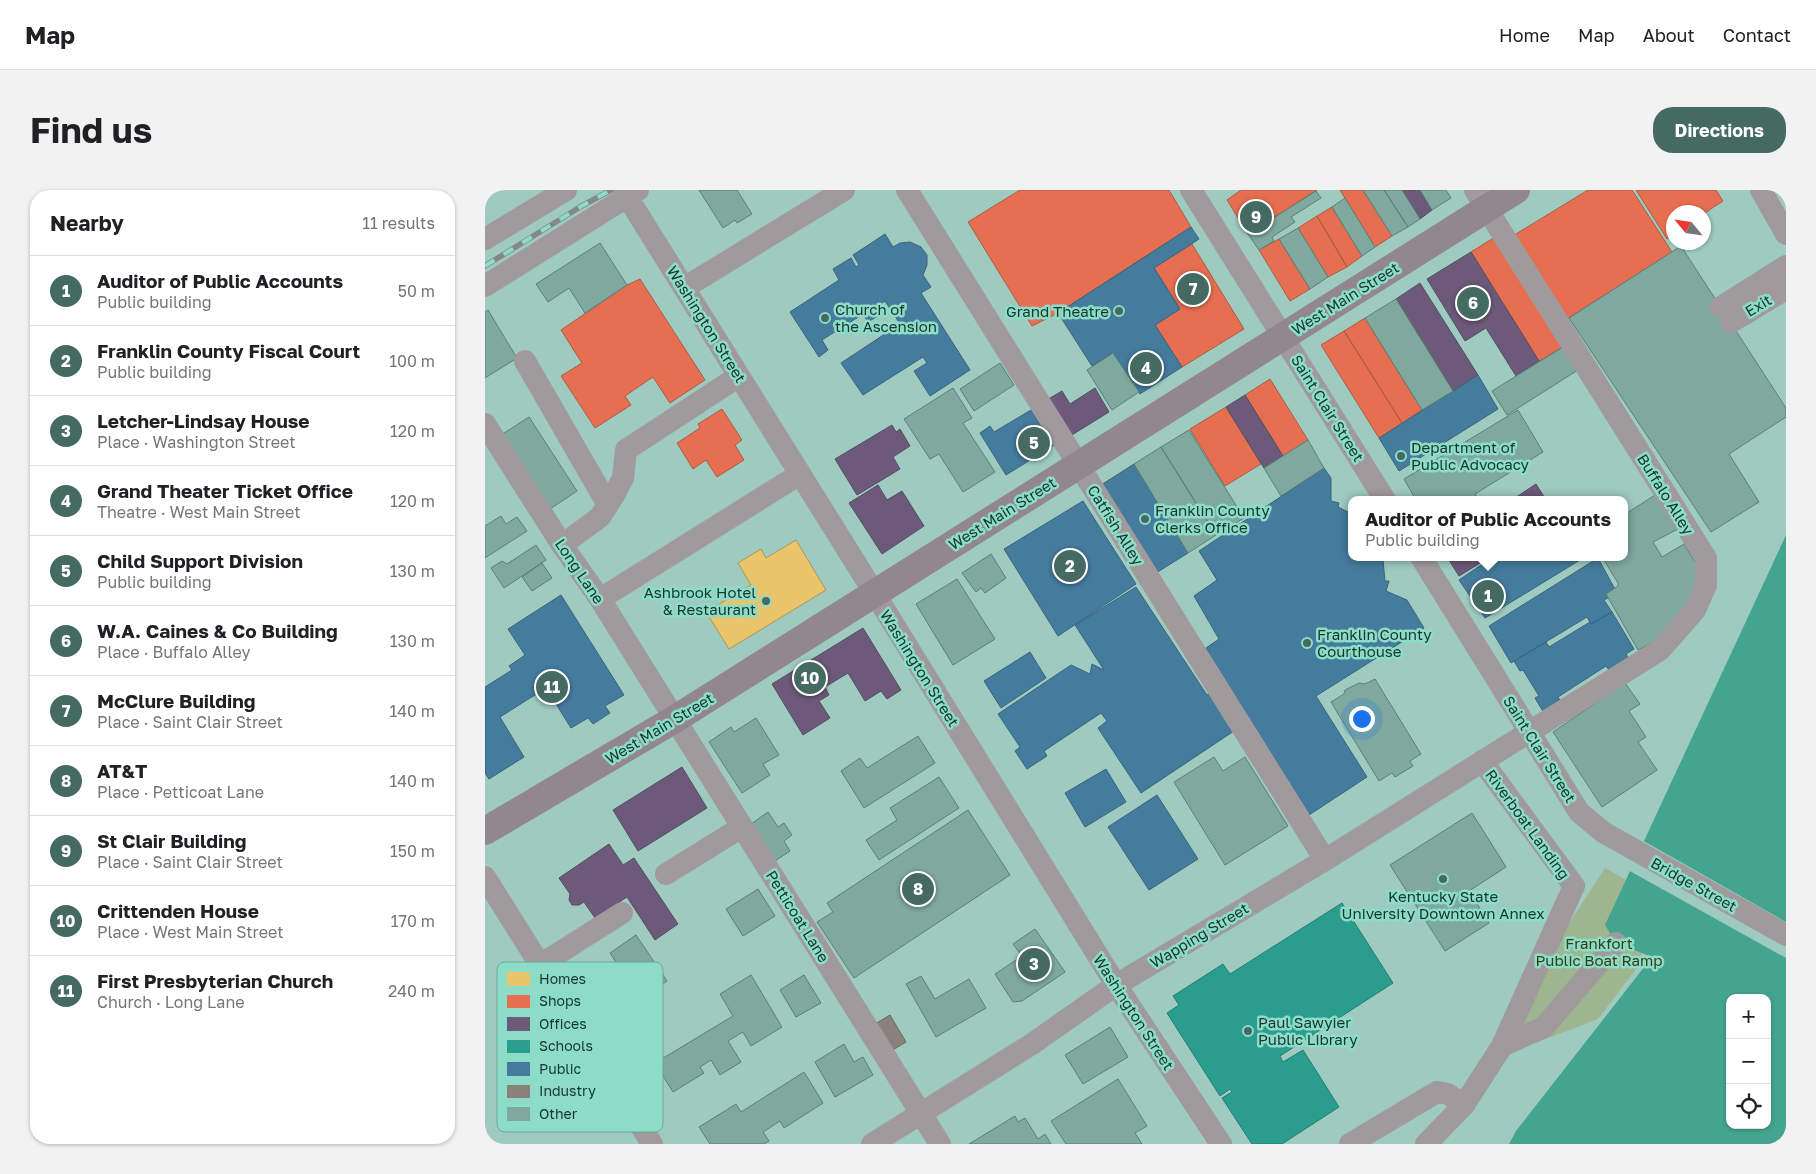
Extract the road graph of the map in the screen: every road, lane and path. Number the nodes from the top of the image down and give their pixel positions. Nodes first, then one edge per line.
1 (566, 190) edge
2 (844, 190) edge
3 (907, 190) edge
4 (1191, 190) edge
5 (1516, 190) edge
6 (1761, 190) edge
7 (629, 192) edge
8 (1481, 199) edge
9 (1786, 234) edge
10 (485, 239) edge
11 (1786, 266) edge
12 (485, 286) edge
13 (684, 288) junction
14 (1786, 289) edge
15 (1283, 336) junction
16 (525, 361) dead end
17 (739, 376) junction
18 (485, 424) edge
19 (1079, 465) junction
20 (800, 474) junction
21 (1383, 496) edge
22 (608, 505) junction
23 (562, 545) junction
24 (1423, 561) edge
25 (875, 594) junction
26 (600, 599) junction
27 (675, 719) junction
28 (1529, 732) junction
29 (1482, 761) junction
30 (743, 827) junction
31 (485, 831) edge
32 (1603, 832) joint
33 (1325, 860) junction
34 (666, 874) dead end
35 (485, 876) edge
36 (622, 912) dead end
37 (1786, 935) edge
38 (1616, 943) dead end
39 (538, 962) edge
40 (545, 962) edge
41 (1116, 985) junction
42 (1502, 1046) junction
43 (1464, 1105) junction
44 (921, 1114) junction
45 (644, 1132) edge
46 (652, 1144) edge
47 (872, 1144) edge
48 (940, 1144) edge
49 (1221, 1144) edge
50 (1350, 1144) edge
51 (1426, 1144) edge

1 - 10 street
2 - 13 street
3 - 19 street, Catfish Alley
4 - 15 street, Saint Clair Street
5 - 8 main road, West Main Street
6 - 9 street
7 - 12 street
7 - 13 street, Washington Street
8 - 15 main road, West Main Street
8 - 28 street, Buffalo Alley
11 - 14 street, Exit
13 - 17 street, Washington Street
15 - 19 main road, West Main Street
15 - 21 street, Saint Clair Street
16 - 22 street
17 - 20 street, Washington Street
17 - 22 street
18 - 23 street, Long Lane
19 - 25 main road, West Main Street
19 - 33 street, Catfish Alley
20 - 25 street, Washington Street
20 - 26 street
22 - 23 street
23 - 26 street, Long Lane
24 - 28 street, Saint Clair Street
25 - 27 main road, West Main Street
25 - 41 street, Washington Street
26 - 27 street, Long Lane
27 - 30 street, Petticoat Lane
27 - 31 main road, West Main Street
28 - 29 street, Wapping Street
28 - 32 street, Saint Clair Street
29 - 33 street, Wapping Street
29 - 42 street, Riverboat Landing
30 - 34 street
30 - 44 street, Petticoat Lane
32 - 37 street, Bridge Street
33 - 41 street, Wapping Street
35 - 39 street
36 - 40 street
38 - 42 street
41 - 44 street, Wapping Street
41 - 49 street, Washington Street
42 - 43 street, Riverboat Landing
43 - 50 street
43 - 51 street, Riverboat Landing
44 - 47 street, Wapping Street
44 - 48 street, Petticoat Lane
45 - 46 street

